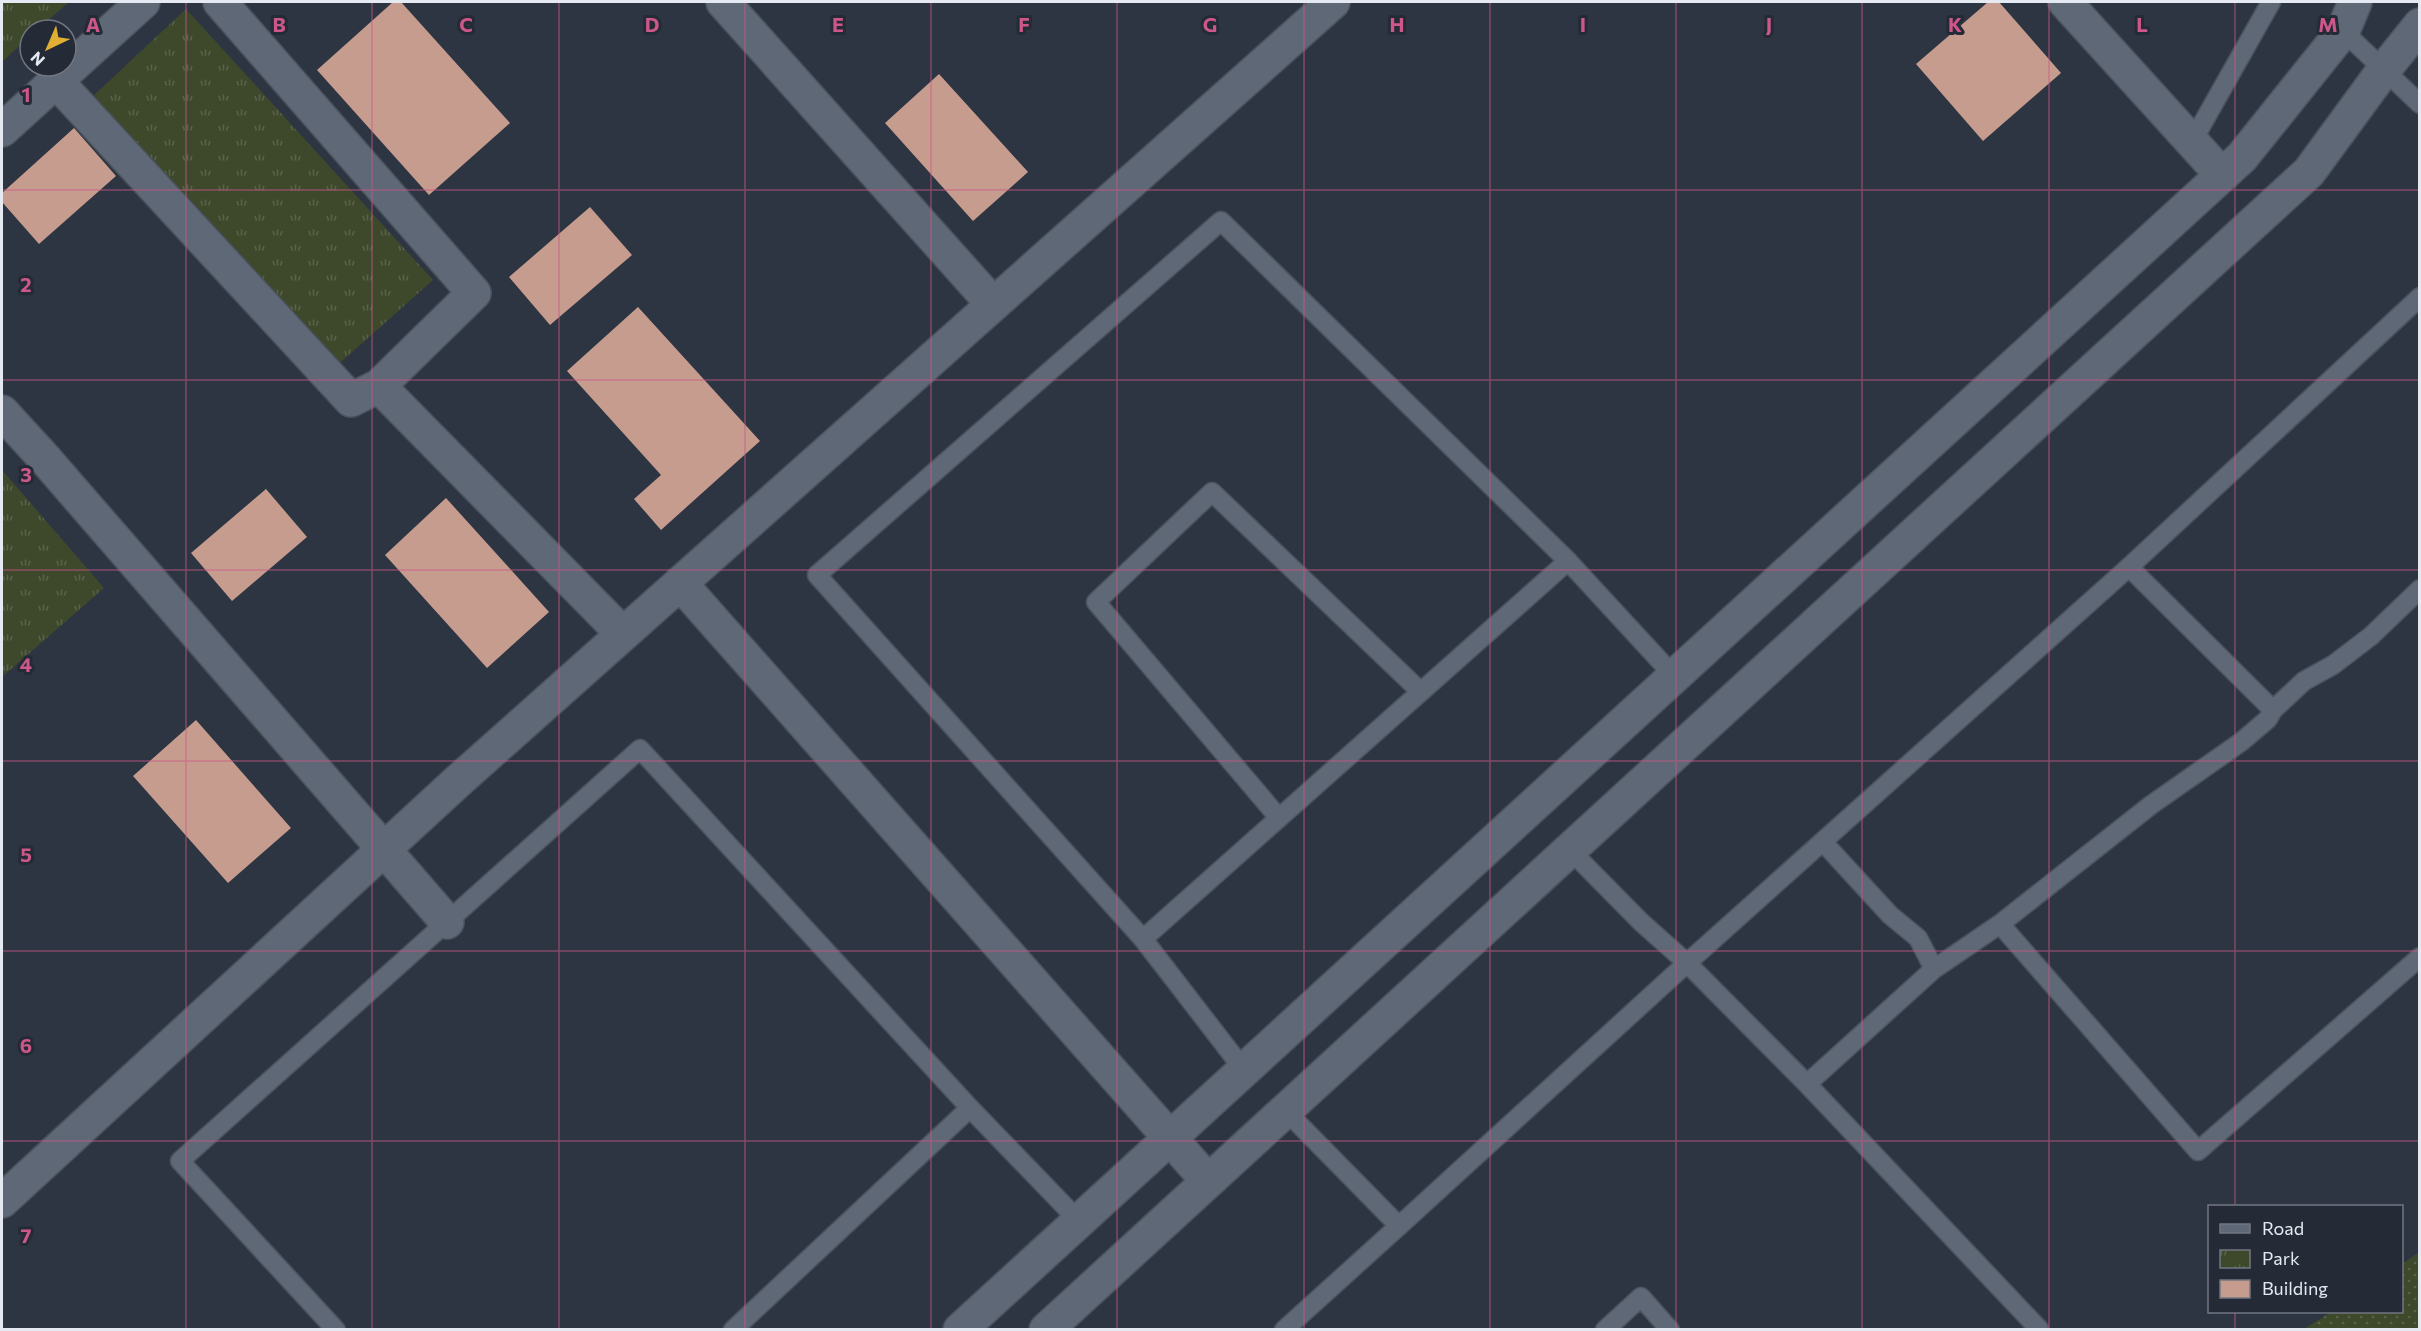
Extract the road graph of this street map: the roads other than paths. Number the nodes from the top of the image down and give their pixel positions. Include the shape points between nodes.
1 (143, 2) edge
2 (220, 2) edge
3 (723, 2) edge
4 (1333, 2) edge
5 (2065, 2) edge
6 (2271, 2) edge
7 (2349, 16) edge
8 (2420, 25) edge
9 (2383, 71) junction
10 (56, 81) junction
11 (2420, 104) edge
12 (2, 130) edge
13 (2192, 142) junction
14 (2222, 175) junction
15 (2420, 297) edge
16 (993, 304) junction
17 (379, 386) junction
18 (2, 412) edge
19 (1568, 561) junction
20 (2128, 567) junction
21 (680, 583) junction
22 (2420, 589) edge
23 (623, 634) junction
24 (1674, 676) junction
25 (1421, 692) junction
26 (2273, 710) junction
27 (1279, 818) junction
28 (1823, 842) junction
29 (384, 849) junction
30 (1570, 850) junction
31 (447, 922) junction
32 (2000, 924) junction
33 (1143, 939) junction
34 (2420, 957) edge
35 (1687, 963) junction
36 (1934, 969) junction
37 (1244, 1070) junction
38 (1807, 1084) junction
39 (970, 1108) junction
40 (1285, 1110) junction
41 (1170, 1138) junction
42 (1208, 1181) junction
43 (2, 1201) edge
44 (1079, 1221) junction
45 (1399, 1226) junction
46 (336, 1329) edge
47 (732, 1329) edge
48 (960, 1329) edge
49 (1046, 1329) edge
50 (1284, 1329) edge
51 (1605, 1329) edge
52 (1670, 1329) edge
53 (2039, 1329) edge

1 - 10 street
2 - 17 street via 474,293
3 - 16 street
4 - 16 street
5 - 13 street
6 - 13 lane
7 - 9 lane
7 - 14 street via 2242,157
8 - 9 street
9 - 11 lane
9 - 30 street via 2309,172
10 - 12 street
10 - 17 street via 351,400
13 - 14 street
14 - 24 street
15 - 20 lane
16 - 21 street
17 - 23 street
18 - 29 street
19 - 24 lane
19 - 25 lane
19 - 33 lane via 1221,221 817,574
20 - 26 lane
20 - 28 lane
21 - 23 street
21 - 41 street
22 - 26 lane via 2371,636 2304,681
23 - 29 street
24 - 37 street
25 - 27 lane
25 - 27 lane via 1212,492 1096,602
26 - 32 lane via 2241,742 2151,805
27 - 33 lane
28 - 35 lane
28 - 36 lane via 1890,915 1918,938
29 - 31 street
29 - 43 street
30 - 35 lane
30 - 40 street
31 - 39 lane via 639,749
31 - 46 lane via 180,1161
32 - 34 lane via 2199,1151
32 - 36 lane
33 - 37 lane
35 - 38 lane
35 - 45 lane
36 - 38 lane
37 - 41 street
38 - 53 lane
39 - 44 lane
39 - 47 lane
40 - 42 street
40 - 45 lane
41 - 42 street
41 - 44 street
42 - 49 street
44 - 48 street
45 - 50 lane
51 - 52 lane via 1641,1297

